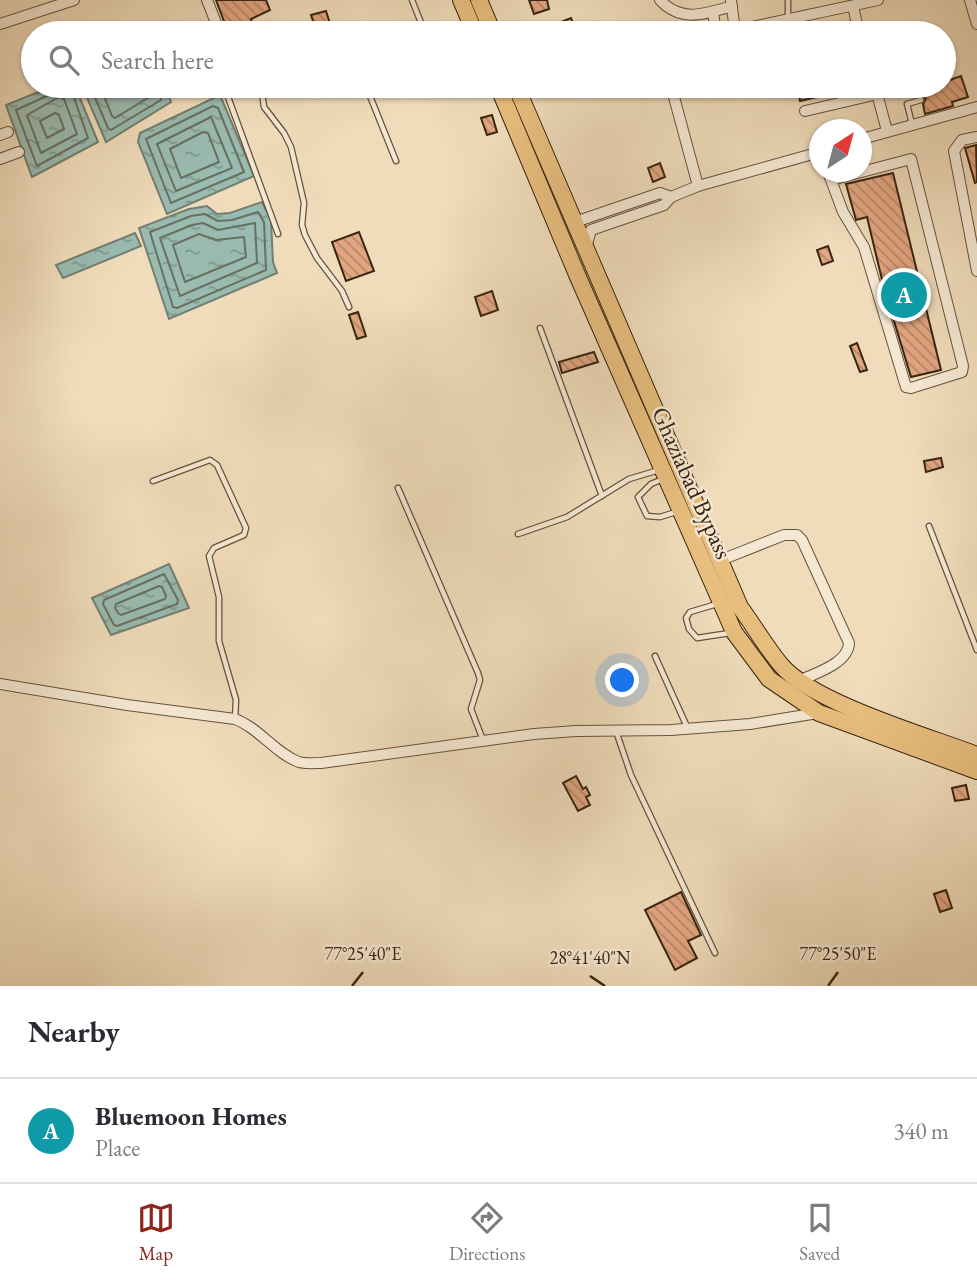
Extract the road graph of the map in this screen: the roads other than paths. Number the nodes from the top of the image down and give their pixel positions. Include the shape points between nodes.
1 (74, 0) edge
2 (207, 0) edge
3 (412, 0) edge
4 (461, 0) edge
5 (479, 0) edge
6 (660, 0) edge
7 (788, 0) edge
8 (878, 0) edge
9 (970, 0) edge
10 (731, 3) edge
11 (853, 6) junction
12 (712, 12) junction
13 (791, 19) junction
14 (215, 21) edge
15 (420, 21) edge
16 (470, 21) edge
17 (488, 21) edge
18 (714, 21) edge
19 (734, 21) edge
20 (781, 21) edge
21 (856, 21) edge
22 (0, 24) edge
23 (977, 24) edge
24 (229, 98) edge
25 (263, 98) edge
26 (371, 98) edge
27 (503, 98) edge
28 (521, 98) edge
29 (674, 98) edge
30 (849, 98) edge
31 (878, 98) edge
32 (921, 100) dead end
33 (977, 107) edge
34 (806, 111) dead end
35 (912, 125) junction
36 (887, 131) junction
37 (872, 136) edge
38 (977, 137) edge
39 (19, 152) dead end
40 (809, 155) edge
41 (0, 159) edge
42 (396, 161) dead end
43 (829, 176) edge
44 (698, 186) junction
45 (671, 197) junction
46 (575, 222) junction
47 (559, 228) junction
48 (278, 234) dead end
49 (586, 248) junction
50 (977, 271) edge
51 (349, 307) dead end
52 (540, 328) dead end
53 (643, 380) junction
54 (625, 386) junction
55 (664, 474) junction
56 (153, 481) dead end
57 (398, 488) dead end
58 (602, 496) junction
59 (681, 511) junction
60 (929, 526) dead end
61 (518, 534) dead end
62 (721, 560) junction
63 (720, 603) junction
64 (734, 632) junction
65 (977, 650) edge
66 (655, 656) dead end
67 (799, 681) junction
68 (0, 684) edge
69 (819, 713) junction
70 (235, 719) junction
71 (688, 729) junction
72 (616, 730) junction
73 (484, 741) junction
74 (977, 755) edge
75 (977, 771) edge
76 (715, 953) dead end

1 - 22 street
2 - 14 street
3 - 15 lane
4 - 16 highway
5 - 17 highway
6 - 12 street via 677,13
7 - 13 lane
8 - 11 street
9 - 23 street
10 - 12 street
10 - 19 street
11 - 13 street
11 - 21 street
12 - 18 street
13 - 20 street
24 - 48 lane
25 - 51 lane via 291,147 304,203 305,235
26 - 42 lane
27 - 47 highway, Ghaziabad Bypass
28 - 46 highway, Ghaziabad Bypass
29 - 44 street
30 - 34 street
31 - 36 street
32 - 35 lane via 908,104
33 - 35 street
35 - 36 street
36 - 37 street
38 - 50 street via 962,140 954,151
39 - 41 street
40 - 44 street
43 - 43 street via 864,247 906,387 962,372 911,159
44 - 45 street
45 - 46 street via 660,193
45 - 49 street via 664,205 591,230
46 - 47 street
46 - 49 highway, Ghaziabad Bypass
47 - 54 highway, Ghaziabad Bypass
49 - 53 highway, Ghaziabad Bypass
52 - 58 lane
53 - 54 highway
53 - 62 highway, Ghaziabad Bypass
54 - 55 highway, Ghaziabad Bypass
55 - 58 lane via 629,479
55 - 59 highway, Ghaziabad Bypass
55 - 59 lane via 638,497 642,506 647,516
56 - 70 lane via 210,460 246,528 244,535 214,548 209,556 219,597 219,640 236,700
57 - 73 lane via 478,673 471,709
58 - 61 lane via 580,512
59 - 63 highway, Ghaziabad Bypass
60 - 65 lane
62 - 67 highway, Ghaziabad Bypass via 740,607 782,666
62 - 67 street via 784,535 802,540 849,650 841,660
63 - 64 highway, Ghaziabad Bypass
63 - 64 lane via 690,612 686,618 689,629 697,638
64 - 69 highway, Ghaziabad Bypass via 769,679
66 - 71 lane
67 - 74 highway, Ghaziabad Bypass via 861,712
68 - 70 street
69 - 71 street
69 - 75 highway, Ghaziabad Bypass
70 - 73 street via 300,762
71 - 72 street
72 - 73 street
72 - 76 lane via 631,775

